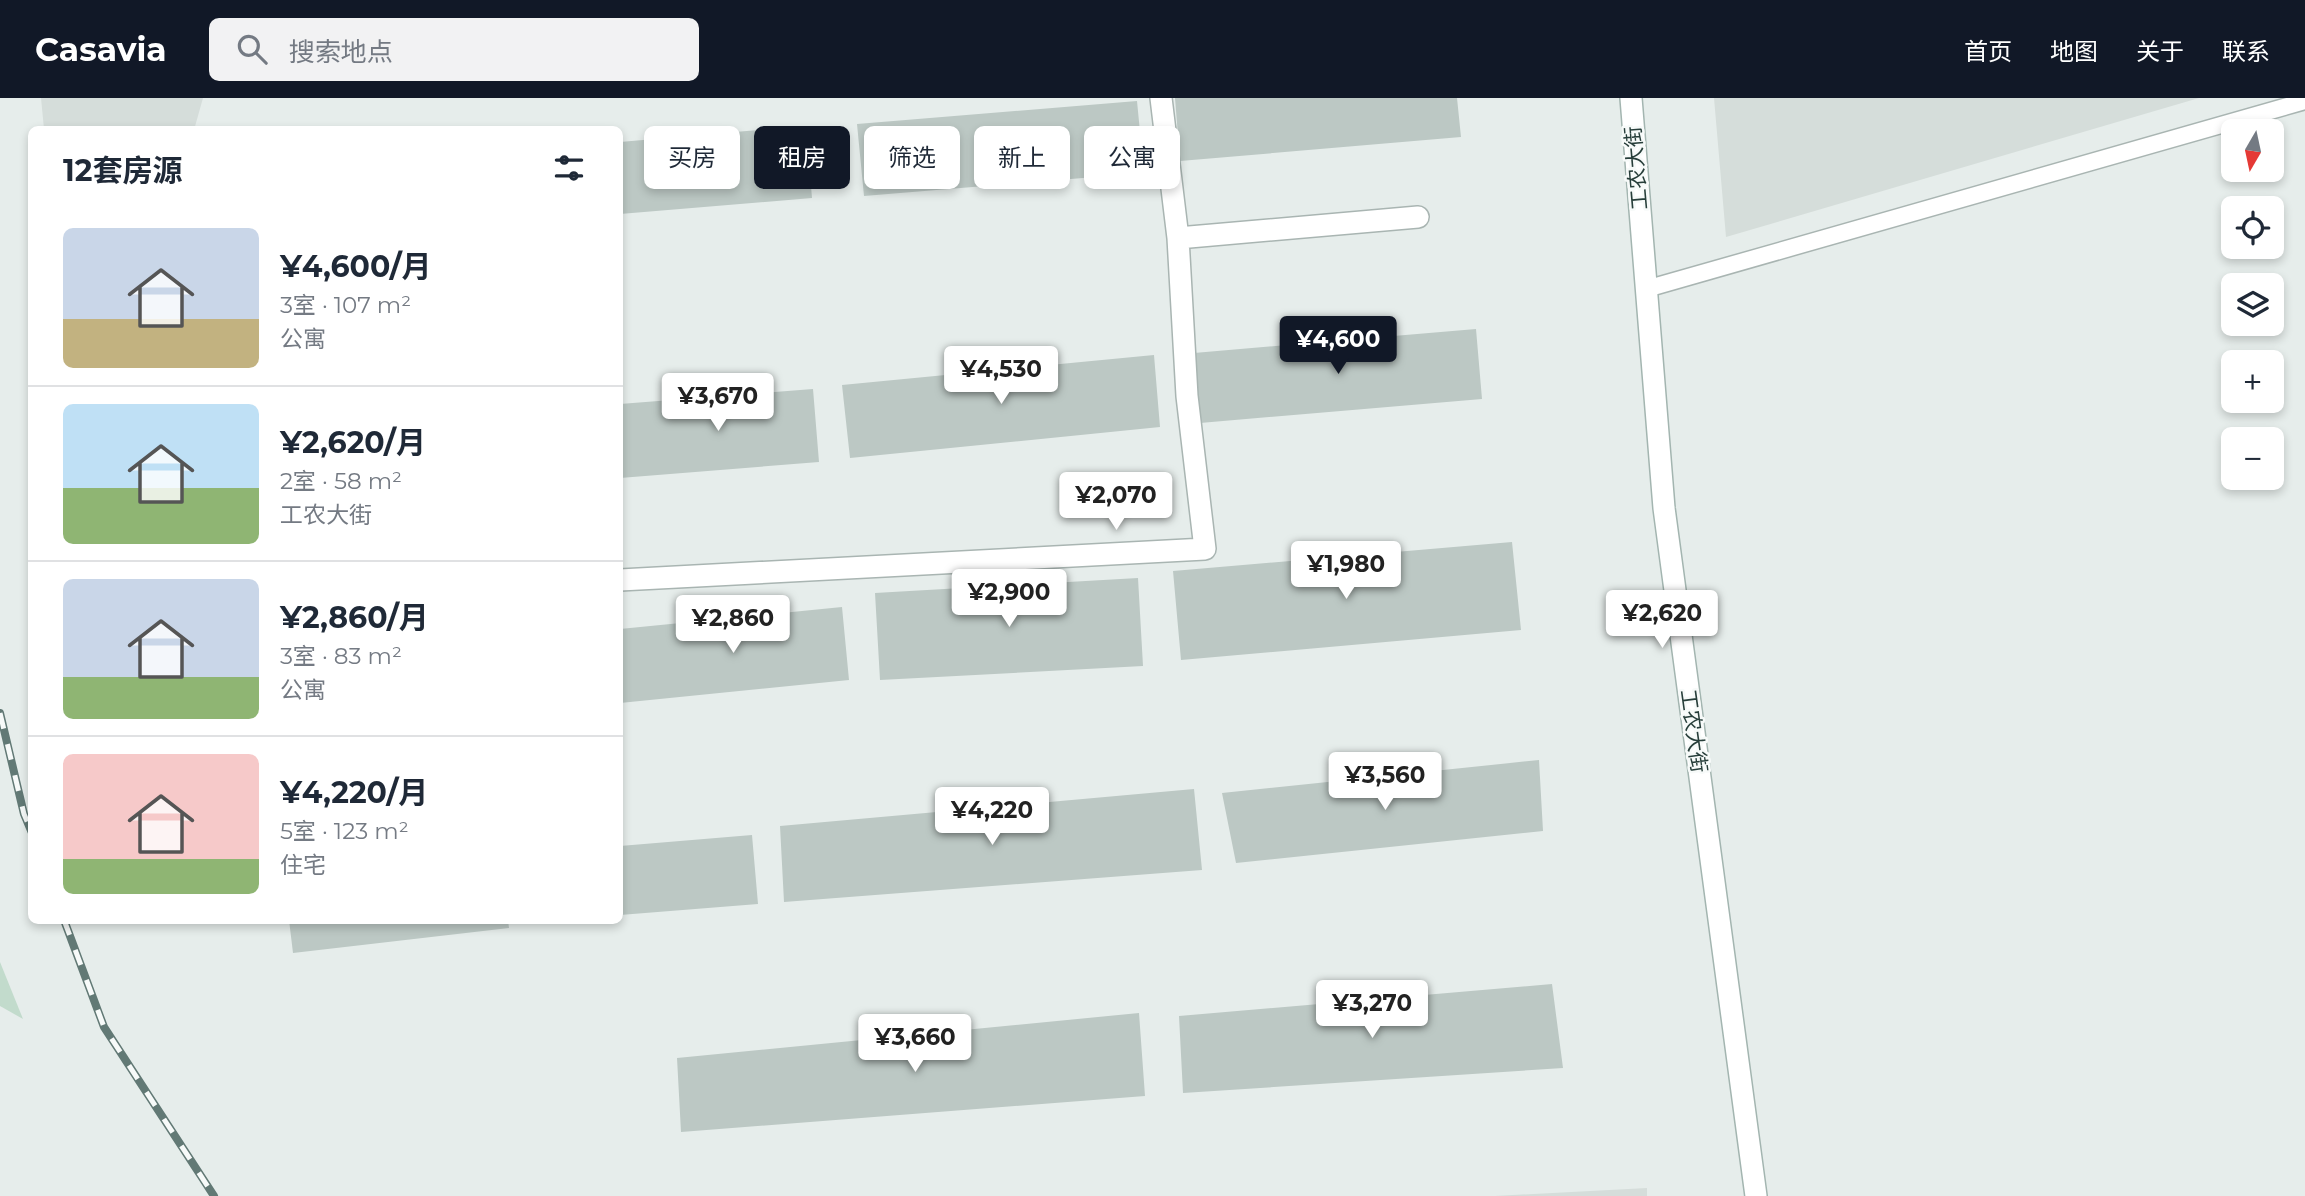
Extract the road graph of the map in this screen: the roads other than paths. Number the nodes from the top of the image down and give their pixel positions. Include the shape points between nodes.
1 (1161, 98) edge
2 (1631, 98) edge
3 (2305, 101) edge
4 (1418, 217) dead end
5 (1178, 238) junction
6 (1646, 289) junction
7 (623, 580) edge
8 (1756, 1196) edge

1 - 5 street
2 - 6 street, 工农大街
3 - 6 lane
4 - 5 street
5 - 7 street via 1187,396 1205,549
6 - 8 street, 工农大街 via 1664,508

